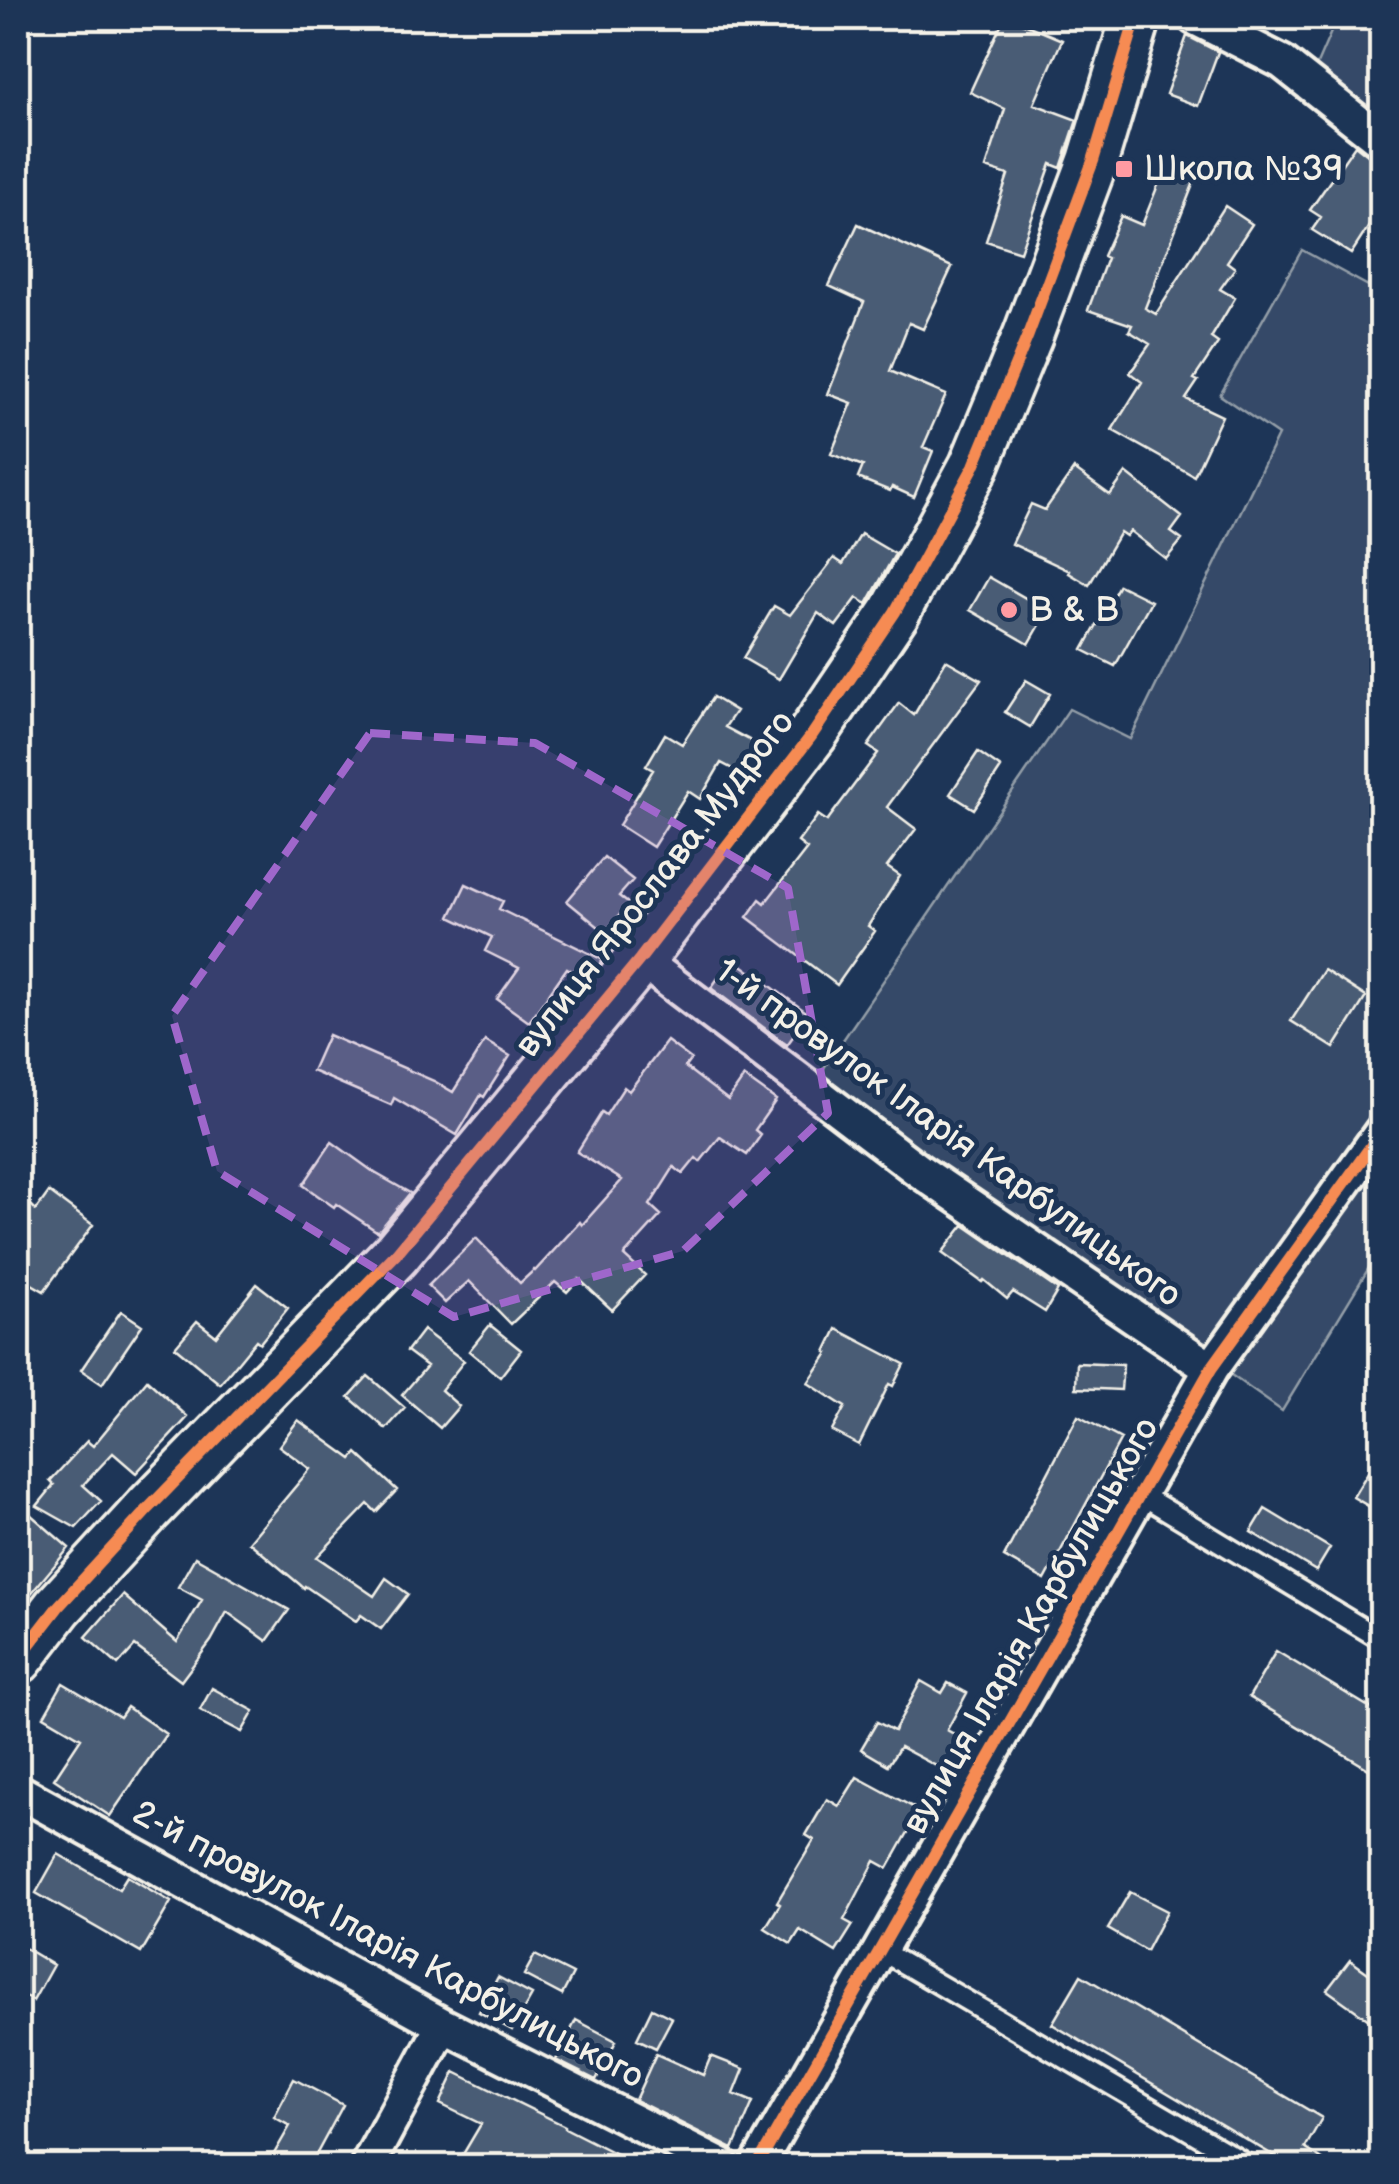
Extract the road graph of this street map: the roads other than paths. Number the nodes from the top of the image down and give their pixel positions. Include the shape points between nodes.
1 (1136, 18) edge
2 (1195, 18) edge
3 (1382, 141) edge
4 (640, 959) junction
5 (1382, 1130) edge
6 (1211, 1369) junction
7 (1140, 1494) junction
8 (1382, 1640) edge
9 (18, 1659) edge
10 (18, 1791) edge
11 (880, 1950) junction
12 (442, 2025) junction
13 (367, 2166) edge
14 (722, 2166) edge
15 (757, 2166) edge
16 (1250, 2166) edge

1 - 4 main road, вулиця Ярослава Мудрого via 1092,160 974,466 895,612 812,735
2 - 3 street via 1282,62
4 - 6 street, 1-й провулок Іларія Карбулицького via 918,1170
4 - 9 main road, вулиця Ярослава Мудрого via 396,1254 149,1508
5 - 6 street, вулиця Іларія Карбулицького
6 - 7 street, вулиця Іларія Карбулицького
7 - 8 lane
7 - 11 street, вулиця Іларія Карбулицького
10 - 12 street, 2-й провулок Іларія Карбулицького
11 - 15 street, вулиця Іларія Карбулицького
11 - 16 lane
12 - 13 street
12 - 14 street, 2-й провулок Іларія Карбулицького

